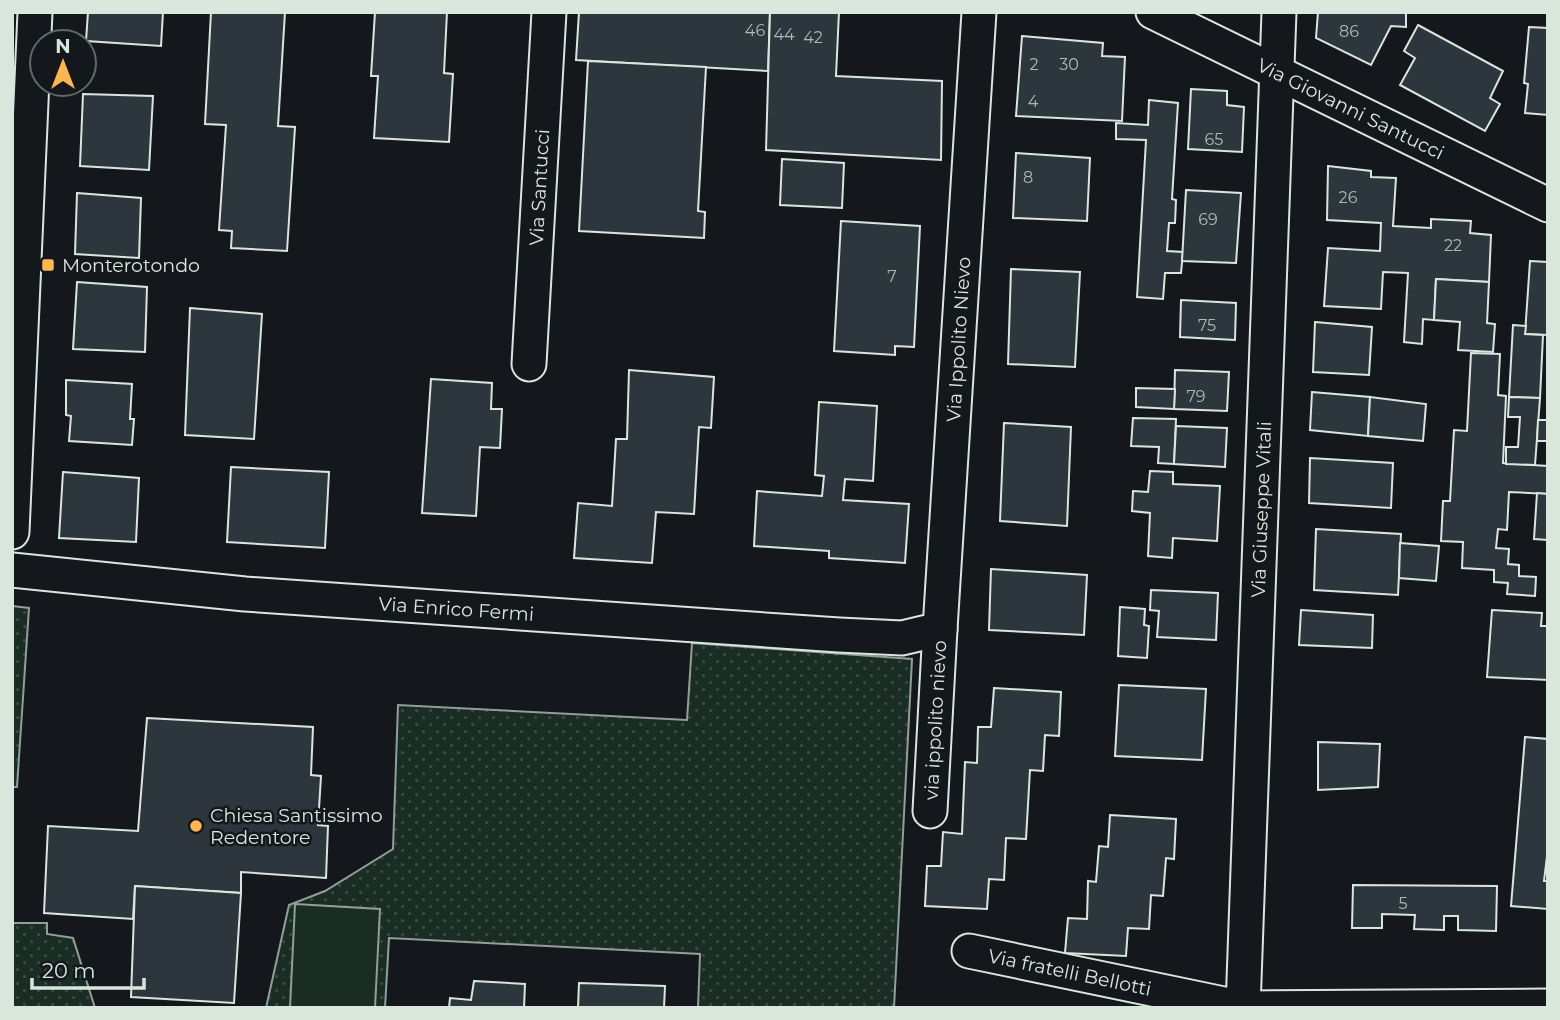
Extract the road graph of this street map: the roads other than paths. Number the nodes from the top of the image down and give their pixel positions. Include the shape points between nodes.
1 (35, 12) edge
2 (549, 12) edge
3 (979, 12) edge
4 (1153, 12) edge
5 (1279, 12) edge
6 (1276, 72) junction
7 (1548, 205) edge
8 (529, 364) dead end
9 (12, 532) edge
10 (12, 570) edge
11 (940, 629) junction
12 (902, 638) joint
13 (930, 811) dead end
14 (970, 951) dead end
15 (1548, 1006) edge
16 (1243, 1008) edge

1 - 9 street
2 - 8 street, Via Santucci
3 - 11 street, Via Ippolito Nievo
4 - 6 street, Via Giovanni Santucci
5 - 6 street, Via Giuseppe Vitali
6 - 7 street, Via Giovanni Santucci
6 - 16 street, Via Giuseppe Vitali
10 - 12 street, Via Enrico Fermi via 245,594
11 - 12 street, Via Ippolito Nievo
11 - 13 street, via ippolito nievo
14 - 16 street, Via fratelli Bellotti
15 - 16 street, Via fratelli Bellotti

